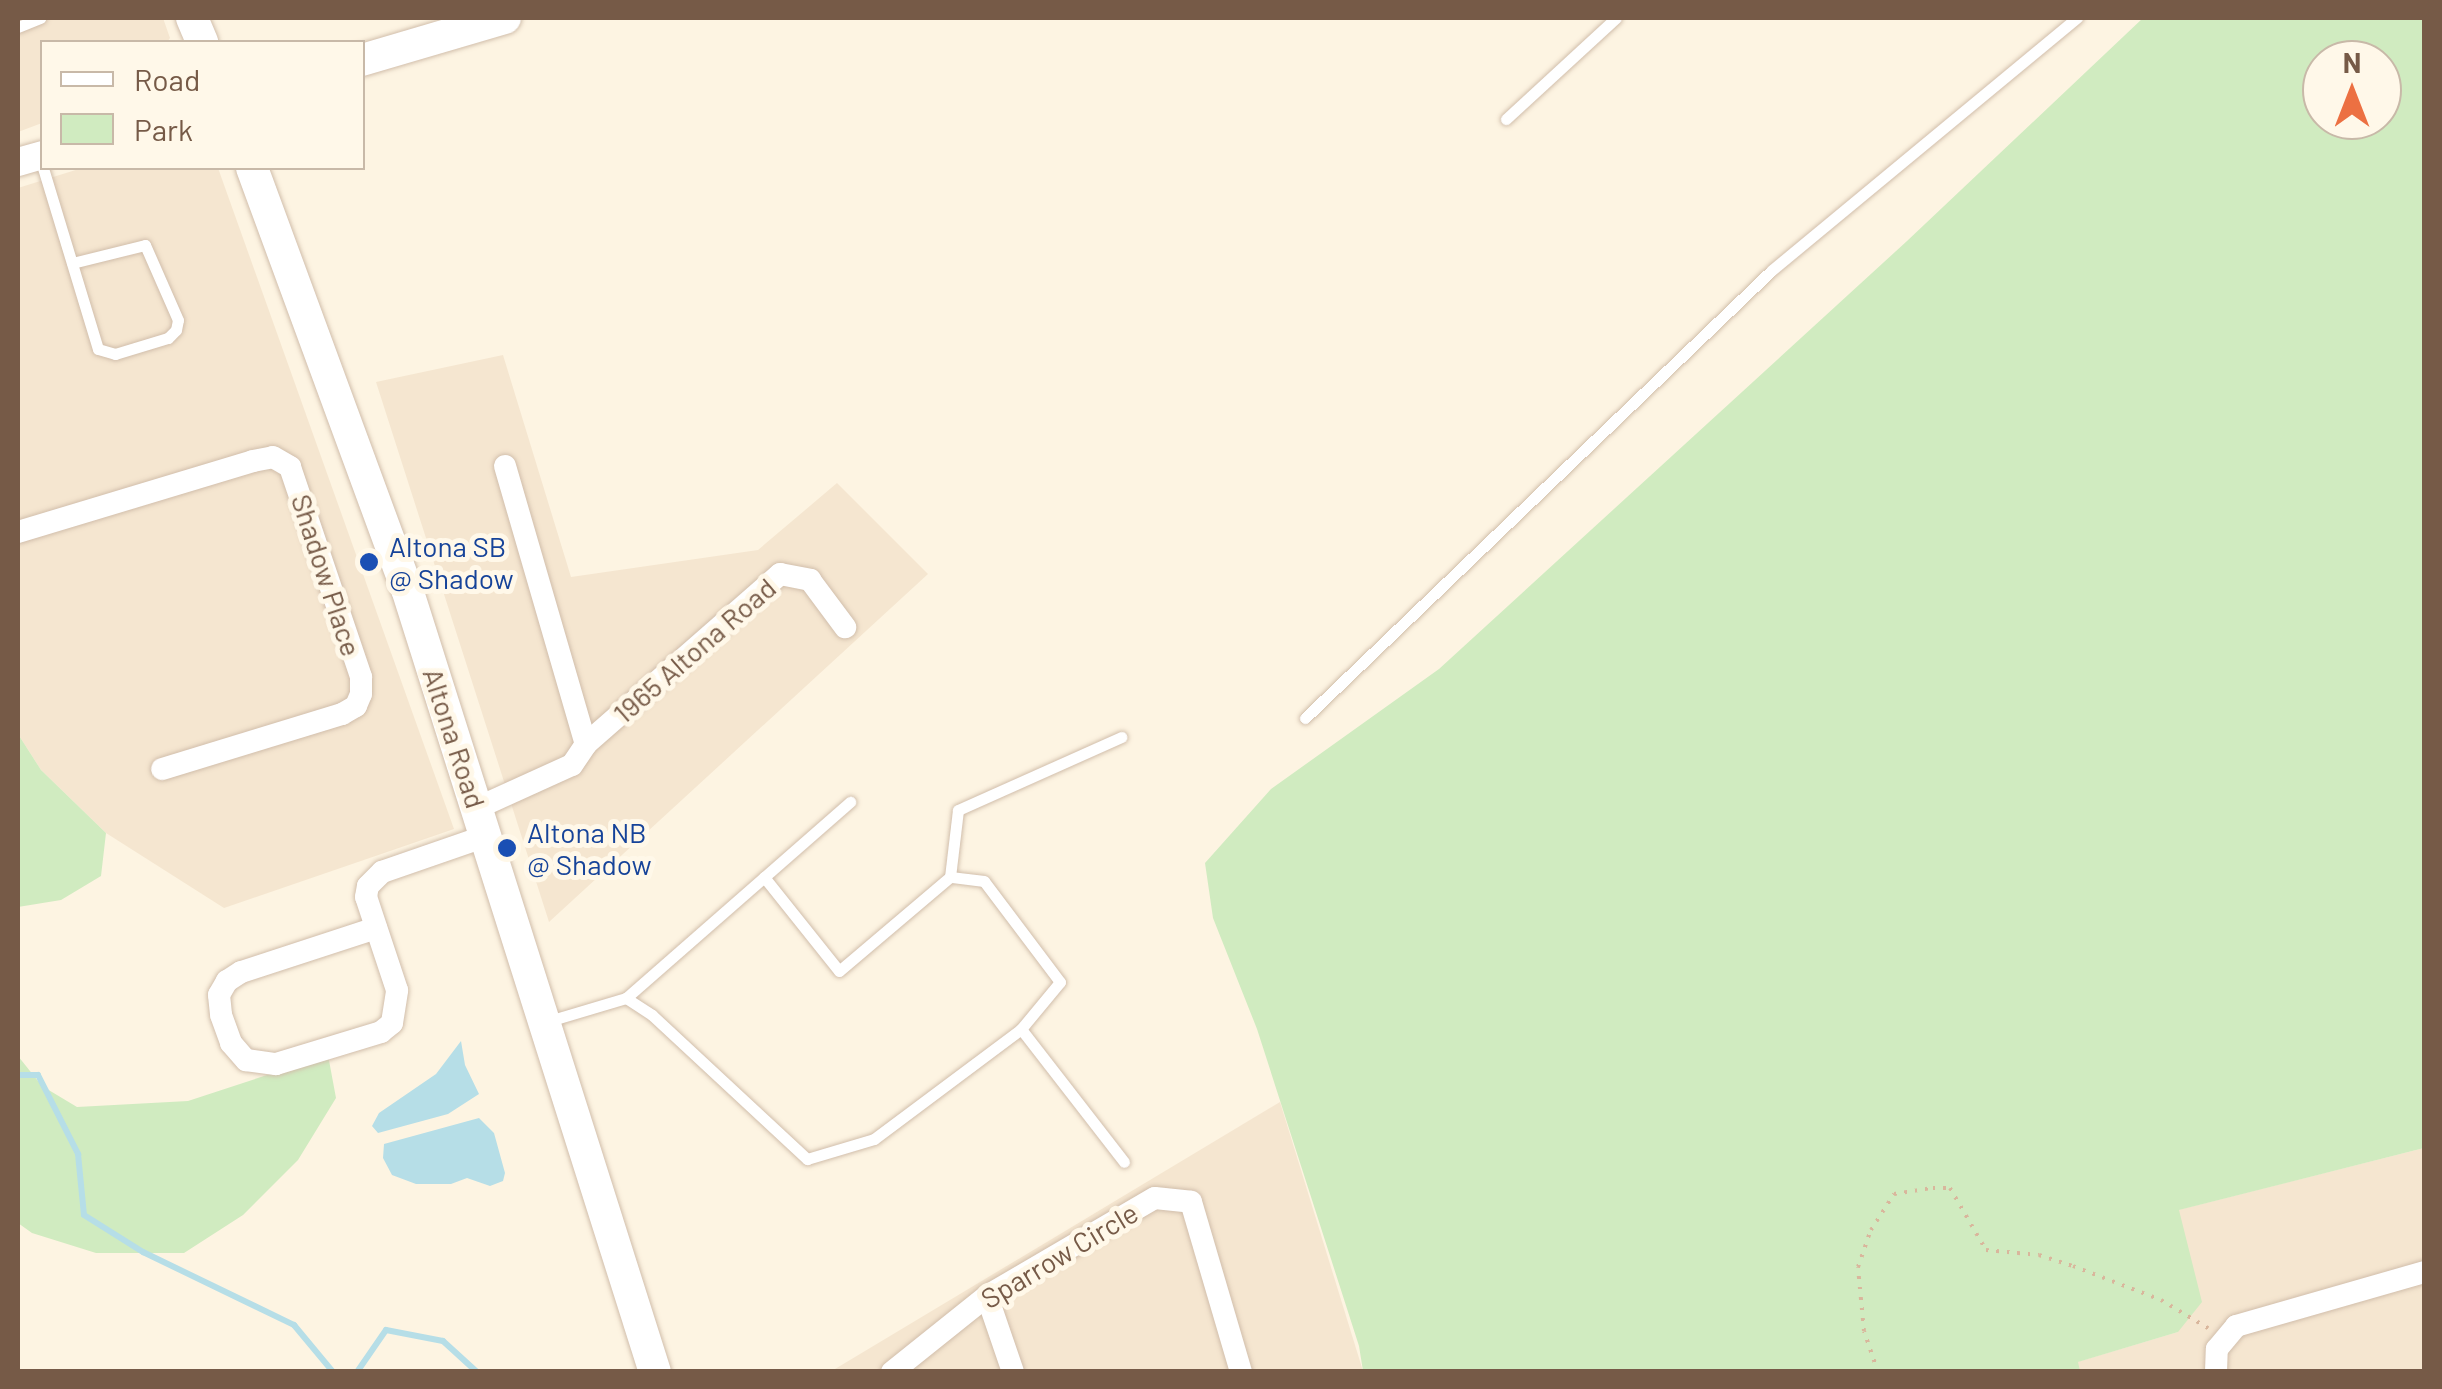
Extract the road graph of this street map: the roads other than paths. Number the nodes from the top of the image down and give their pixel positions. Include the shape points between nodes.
1 (40, 18) edge
2 (506, 18) edge
3 (1616, 18) edge
4 (2077, 18) edge
5 (18, 27) edge
6 (365, 59) edge
7 (1506, 119) dead end
8 (37, 162) edge
9 (253, 170) edge
10 (72, 263) junction
11 (505, 466) dead end
12 (18, 532) edge
13 (845, 627) dead end
14 (1305, 718) dead end
15 (1122, 737) dead end
16 (586, 744) junction
17 (162, 770) dead end
18 (850, 802) dead end
19 (481, 822) junction
20 (764, 877) junction
21 (950, 877) junction
22 (376, 928) junction
23 (626, 998) junction
24 (545, 1022) junction
25 (1021, 1029) junction
26 (1124, 1162) dead end
27 (2424, 1272) edge
28 (986, 1296) junction
29 (656, 1372) edge
30 (892, 1372) edge
31 (1013, 1372) edge
32 (1241, 1372) edge
33 (2216, 1372) edge

1 - 5 lane
2 - 6 main road
3 - 7 lane
4 - 14 lane via 1772,270
8 - 10 lane
9 - 19 main road, Altona Road via 408,589
10 - 10 lane via 146,245 178,320 176,330 115,354 98,349
11 - 16 street, 1965 Altona Road
12 - 17 street, Shadow Place via 253,461 273,457 290,466 360,677 356,706
13 - 16 street, 1965 Altona Road via 810,580 780,574
15 - 21 lane via 958,810
16 - 19 street, 1965 Altona Road via 572,765
18 - 20 lane
19 - 22 street, 1965 Altona Road via 373,878 366,897
19 - 24 main road, Altona Road
20 - 21 lane via 839,971
20 - 23 lane
21 - 25 lane via 984,881 1060,982
22 - 22 street, 1965 Altona Road via 396,990 392,1023 276,1064 246,1060 221,1015 227,981
23 - 24 lane
23 - 25 lane via 807,1160 874,1140
24 - 29 main road, Altona Road
25 - 26 lane
27 - 33 street via 2236,1326 2222,1338
28 - 30 street, Sparrow Circle
28 - 31 street
28 - 32 street, Sparrow Circle via 1155,1198 1191,1202

